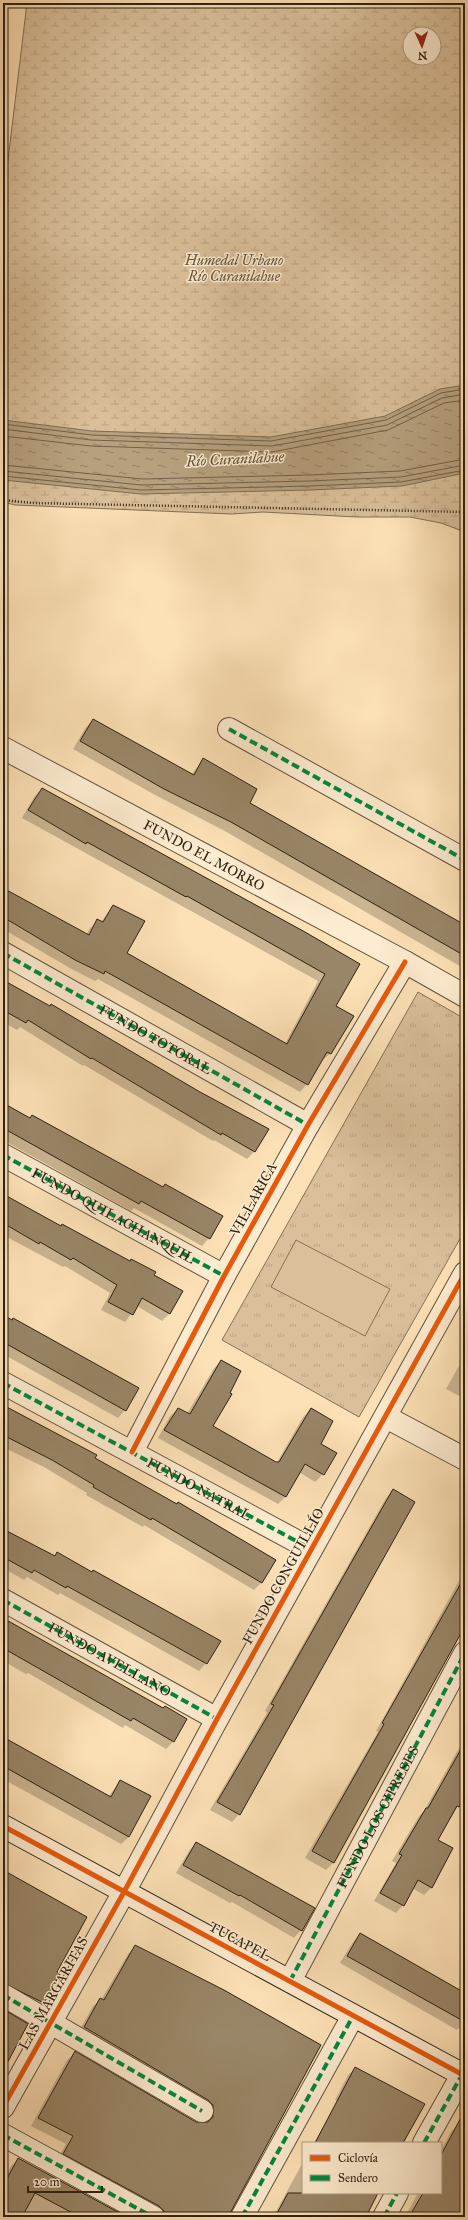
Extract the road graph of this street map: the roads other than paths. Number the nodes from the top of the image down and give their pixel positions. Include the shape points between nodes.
1 (228, 729) dead end
2 (3, 748) edge
3 (465, 860) edge
4 (3, 953) edge
5 (405, 962) junction
6 (465, 996) edge
7 (308, 1125) junction
8 (3, 1155) edge
9 (465, 1273) edge
10 (224, 1276) junction
11 (3, 1384) edge
12 (386, 1417) junction
13 (132, 1452) junction
14 (465, 1459) edge
15 (311, 1549) junction
16 (3, 1600) edge
17 (465, 1653) edge
18 (217, 1719) junction
19 (3, 1826) edge
20 (124, 1892) junction
21 (290, 1981) junction
22 (3, 1995) edge
23 (353, 2016) junction
24 (50, 2024) junction
25 (464, 2074) edge
26 (3, 2107) edge
27 (202, 2111) dead end
28 (3, 2135) edge
29 (425, 2142) edge
30 (396, 2194) edge
31 (153, 2217) edge
32 (242, 2217) edge
33 (384, 2217) edge

1 - 3 street
2 - 5 street, FUNDO EL MORRO
4 - 7 street, FUNDO TOTORAL
5 - 6 street
5 - 7 street, VILLARICA
7 - 10 street, VILLARICA
8 - 10 street, FUNDO QUILACHANQUIL
9 - 12 street, FUNDO CONGUILLÍO
10 - 13 street, VILLARICA
11 - 13 street, FUNDO NATRAL
12 - 14 street
12 - 15 street, FUNDO CONGUILLÍO
13 - 15 street, FUNDO NATRAL
15 - 18 street, FUNDO CONGUILLÍO
16 - 18 street, FUNDO AVELLANO
17 - 21 street, FUNDO LOS CIPRESES
18 - 20 street, FUNDO CONGUILLÍO
19 - 20 street, TUCAPEL
20 - 21 street, TUCAPEL
20 - 24 street, LAS MARGARITAS
21 - 23 street, TUCAPEL
22 - 24 street
23 - 25 street, TUCAPEL
23 - 32 street
24 - 26 street, LAS MARGARITAS
24 - 27 street
25 - 29 street
28 - 31 street
30 - 33 street

